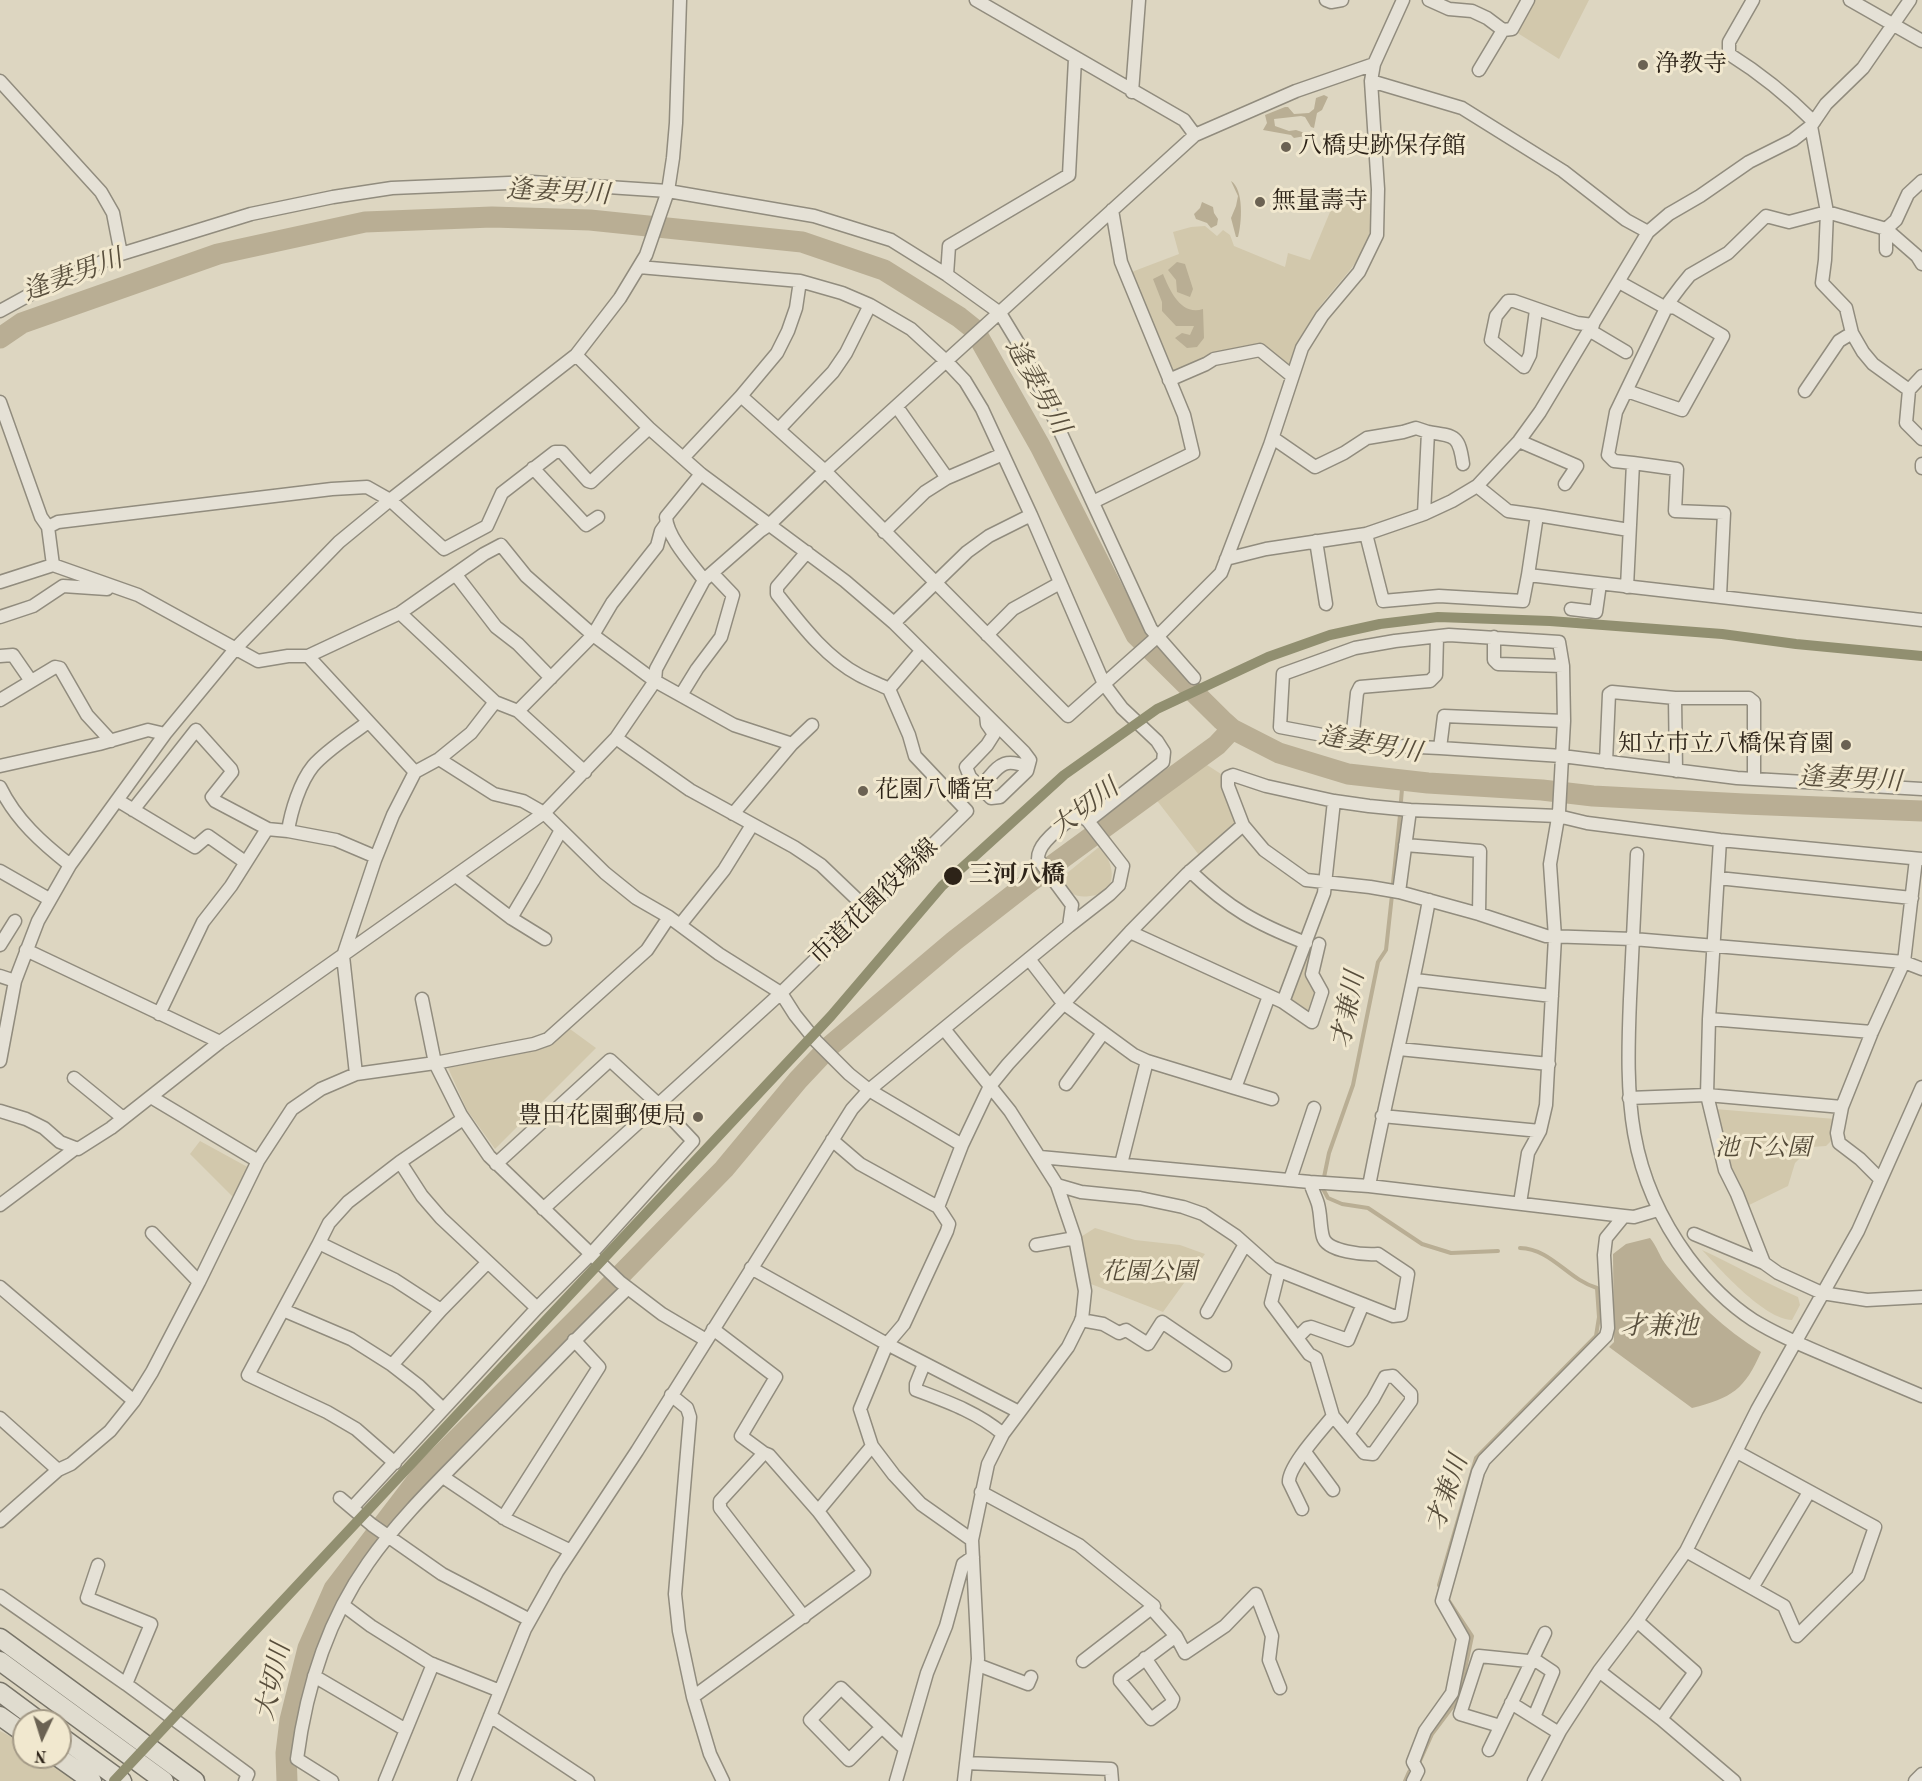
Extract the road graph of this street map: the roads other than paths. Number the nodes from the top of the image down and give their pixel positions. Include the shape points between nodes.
1 (680, 0) edge
2 (976, 0) edge
3 (1139, 0) edge
4 (1326, 0) edge
5 (1342, 0) edge
6 (1403, 0) edge
7 (1429, 0) edge
8 (1528, 0) edge
9 (1753, 0) edge
10 (1850, 0) edge
11 (1910, 0) edge
12 (1893, 24) junction
13 (1503, 30) junction
14 (1922, 40) edge
15 (1075, 59) junction
16 (1374, 64) junction
17 (1479, 70) dead end
18 (0, 81) edge
19 (1371, 81) junction
20 (1132, 92) junction
21 (1812, 124) junction
22 (1195, 135) junction
23 (1922, 181) edge
24 (666, 198) junction
25 (1113, 210) junction
26 (1827, 212) junction
27 (1886, 229) junction
28 (1648, 232) junction
29 (1886, 250) dead end
30 (121, 254) junction
31 (1922, 264) edge
32 (639, 267) junction
33 (947, 275) junction
34 (800, 281) junction
35 (1619, 282) junction
36 (870, 305) junction
37 (1666, 308) junction
38 (1536, 310) junction
39 (0, 311) edge
40 (997, 316) junction
41 (1591, 327) junction
42 (1852, 333) junction
43 (1626, 352) dead end
44 (576, 355) junction
45 (947, 362) junction
46 (1292, 376) junction
47 (1922, 376) edge
48 (1169, 380) junction
49 (1909, 390) junction
50 (1627, 391) junction
51 (1805, 391) dead end
52 (741, 396) junction
53 (0, 402) edge
54 (897, 407) junction
55 (649, 428) junction
56 (779, 429) junction
57 (1428, 432) junction
58 (1273, 438) junction
59 (1922, 439) edge
60 (1520, 441) junction
61 (1003, 454) junction
62 (683, 458) junction
63 (1462, 464) dead end
64 (1633, 464) junction
65 (533, 468) junction
66 (825, 471) junction
67 (701, 474) junction
68 (948, 478) junction
69 (1565, 484) dead end
70 (1477, 486) junction
71 (390, 500) junction
72 (1093, 502) junction
73 (1424, 514) junction
74 (1031, 515) junction
75 (1538, 515) junction
76 (598, 517) dead end
77 (666, 524) junction
78 (770, 525) junction
79 (48, 526) junction
80 (487, 526) junction
81 (1629, 530) junction
82 (884, 532) junction
83 (1366, 534) junction
84 (1316, 540) junction
85 (501, 544) junction
86 (807, 552) junction
87 (1226, 559) junction
88 (53, 565) junction
89 (456, 575) junction
90 (1528, 575) junction
91 (708, 576) junction
92 (0, 582) edge
93 (935, 583) junction
94 (1060, 583) junction
95 (1600, 584) junction
96 (1627, 587) junction
97 (123, 590) junction
98 (1720, 597) junction
99 (1326, 604) dead end
100 (1571, 609) dead end
101 (400, 613) junction
102 (0, 617) edge
103 (1922, 620) edge
104 (894, 623) junction
105 (593, 635) junction
106 (987, 635) junction
107 (1156, 637) junction
108 (1437, 637) junction
109 (1494, 637) junction
110 (236, 648) junction
111 (921, 651) junction
112 (0, 656) edge
113 (308, 656) junction
114 (1563, 666) junction
115 (551, 678) junction
116 (1194, 678) dead end
117 (31, 681) junction
118 (655, 681) junction
119 (1104, 684) junction
120 (889, 688) junction
121 (681, 695) junction
122 (1676, 698) junction
123 (0, 700) edge
124 (495, 702) junction
125 (518, 711) junction
126 (986, 715) junction
127 (1564, 721) junction
128 (368, 722) junction
129 (812, 725) dead end
130 (165, 734) junction
131 (994, 734) junction
132 (1007, 736) junction
133 (616, 738) junction
134 (111, 741) junction
135 (1352, 741) junction
136 (792, 744) junction
137 (1440, 748) junction
138 (439, 759) junction
139 (1562, 760) junction
140 (1606, 762) junction
141 (0, 766) edge
142 (1028, 767) junction
143 (1676, 771) junction
144 (415, 772) junction
145 (585, 772) junction
146 (1754, 779) junction
147 (0, 787) edge
148 (980, 787) junction
149 (1922, 789) edge
150 (117, 800) junction
151 (1334, 801) junction
152 (133, 810) junction
153 (1410, 810) junction
154 (544, 813) junction
155 (733, 814) junction
156 (1558, 814) junction
157 (1088, 821) junction
158 (752, 825) junction
159 (1243, 825) junction
160 (268, 829) junction
161 (561, 830) junction
162 (288, 831) junction
163 (1720, 840) junction
164 (1405, 845) junction
165 (1637, 854) dead end
166 (376, 857) junction
167 (1919, 859) edge
168 (245, 862) junction
169 (70, 865) junction
170 (0, 871) edge
171 (1190, 871) junction
172 (456, 876) junction
173 (1718, 878) junction
174 (1326, 883) junction
175 (1400, 892) junction
176 (1912, 898) junction
177 (50, 899) junction
178 (1429, 900) junction
179 (1072, 905) junction
180 (1094, 906) junction
181 (866, 908) junction
182 (1479, 914) junction
183 (669, 917) junction
184 (511, 918) junction
185 (15, 921) dead end
186 (680, 926) junction
187 (1068, 926) junction
188 (1130, 932) junction
189 (1555, 937) junction
190 (545, 939) dead end
191 (1633, 939) junction
192 (1, 940) edge
193 (1306, 943) junction
194 (1319, 944) dead end
195 (1714, 947) junction
196 (26, 950) junction
197 (343, 956) junction
198 (1029, 959) junction
199 (1904, 962) junction
200 (1922, 969) edge
201 (0, 976) edge
202 (1415, 980) junction
203 (15, 981) junction
204 (781, 993) junction
205 (1269, 996) junction
206 (1552, 996) junction
207 (422, 999) dead end
208 (1283, 1002) junction
209 (1063, 1003) junction
210 (159, 1014) junction
211 (1709, 1019) junction
212 (944, 1029) junction
213 (1872, 1032) junction
214 (1103, 1033) junction
215 (220, 1042) junction
216 (1399, 1049) junction
217 (0, 1061) edge
218 (1147, 1061) junction
219 (435, 1063) junction
220 (1549, 1064) junction
221 (356, 1074) junction
222 (74, 1078) dead end
223 (1066, 1084) dead end
224 (990, 1086) junction
225 (1922, 1087) edge
226 (1234, 1088) junction
227 (869, 1090) junction
228 (1707, 1095) junction
229 (151, 1096) junction
230 (1629, 1098) junction
231 (1272, 1099) dead end
232 (658, 1104) junction
233 (1842, 1107) junction
234 (1314, 1108) dead end
235 (0, 1111) edge
236 (1382, 1116) junction
237 (123, 1118) junction
238 (463, 1119) junction
239 (1540, 1131) junction
240 (832, 1140) junction
241 (962, 1145) junction
242 (75, 1148) junction
243 (1040, 1157) junction
244 (258, 1161) junction
245 (400, 1162) junction
246 (496, 1164) junction
247 (1121, 1164) junction
248 (1880, 1179) junction
249 (1290, 1180) junction
250 (1319, 1183) junction
251 (1057, 1185) junction
252 (1369, 1186) junction
253 (1520, 1203) junction
254 (0, 1205) edge
255 (938, 1207) junction
256 (543, 1209) junction
257 (1658, 1210) junction
258 (1624, 1216) junction
259 (152, 1233) dead end
260 (1694, 1234) dead end
261 (1075, 1238) junction
262 (319, 1243) junction
263 (1036, 1245) dead end
264 (1244, 1246) junction
265 (591, 1254) junction
266 (488, 1262) junction
267 (1764, 1263) junction
268 (751, 1268) junction
269 (1279, 1271) junction
270 (620, 1281) junction
271 (199, 1282) junction
272 (0, 1287) edge
273 (1822, 1293) junction
274 (1922, 1297) edge
275 (1363, 1304) junction
276 (537, 1308) junction
277 (283, 1310) junction
278 (441, 1310) junction
279 (1207, 1312) dead end
280 (1081, 1320) junction
281 (713, 1329) junction
282 (1297, 1338) junction
283 (574, 1340) junction
284 (706, 1340) junction
285 (1795, 1342) junction
286 (887, 1344) junction
287 (924, 1364) junction
288 (392, 1365) junction
289 (1225, 1365) dead end
290 (671, 1395) junction
291 (1922, 1396) edge
292 (134, 1401) junction
293 (443, 1409) junction
294 (1019, 1412) junction
295 (1333, 1416) junction
296 (0, 1418) edge
297 (1003, 1434) junction
298 (1348, 1434) junction
299 (872, 1446) junction
300 (764, 1452) junction
301 (1305, 1452) junction
302 (1737, 1452) junction
303 (395, 1463) junction
304 (58, 1470) junction
305 (443, 1477) junction
306 (1333, 1490) dead end
307 (981, 1492) junction
308 (1809, 1492) junction
309 (340, 1498) dead end
310 (352, 1508) junction
311 (1302, 1509) dead end
312 (818, 1511) junction
313 (1, 1518) edge
314 (503, 1518) junction
315 (386, 1534) junction
316 (972, 1540) junction
317 (571, 1551) junction
318 (1686, 1551) junction
319 (973, 1557) junction
320 (98, 1565) dead end
321 (1752, 1588) junction
322 (0, 1596) edge
323 (343, 1605) junction
324 (1152, 1608) junction
325 (804, 1617) junction
326 (530, 1620) junction
327 (1637, 1621) junction
328 (1545, 1633) dead end
329 (1176, 1636) junction
330 (0, 1638) edge
331 (1145, 1658) junction
332 (0, 1661) edge
333 (1083, 1661) dead end
334 (1531, 1661) junction
335 (433, 1664) junction
336 (978, 1665) junction
337 (1599, 1671) junction
338 (314, 1676) junction
339 (1031, 1677) dead end
340 (126, 1684) junction
341 (1280, 1688) dead end
342 (500, 1691) junction
343 (0, 1692) edge
344 (693, 1697) junction
345 (1511, 1703) junction
346 (1453, 1707) junction
347 (23, 1709) edge
348 (490, 1716) junction
349 (1534, 1717) junction
350 (1661, 1719) junction
351 (1500, 1726) junction
352 (882, 1727) junction
353 (406, 1730) junction
354 (1559, 1733) junction
355 (72, 1745) edge
356 (905, 1749) junction
357 (1489, 1750) dead end
358 (966, 1763) junction
359 (72, 1767) edge
360 (1415, 1772) edge
361 (1922, 1774) edge
362 (92, 1781) edge
363 (122, 1781) edge
364 (164, 1781) edge
365 (195, 1781) edge
366 (245, 1781) edge
367 (332, 1781) edge
368 (385, 1781) edge
369 (464, 1781) edge
370 (588, 1781) edge
371 (723, 1781) edge
372 (896, 1781) edge
373 (964, 1781) edge
374 (1112, 1781) edge
375 (1535, 1781) edge
376 (1734, 1781) edge
377 (1915, 1781) edge

1 - 24 street via 674,158
2 - 15 street
3 - 20 street
4 - 5 street
6 - 16 street
7 - 13 street via 1487,18
8 - 13 street via 1512,29
9 - 21 street via 1729,42 1729,54 1785,93
10 - 12 street
11 - 12 street
12 - 14 street
12 - 21 street via 1863,68 1826,104
13 - 17 street
15 - 20 street
15 - 33 street via 1069,175 949,246
16 - 19 street
16 - 22 street via 1296,91
18 - 30 street via 101,192 113,213
19 - 28 street via 1462,108 1563,171 1626,220
19 - 46 street via 1377,235 1359,272 1322,316 1302,348
20 - 22 street via 1184,120
21 - 26 street
21 - 28 street via 1793,140 1749,162 1669,214
22 - 25 street
23 - 27 street
24 - 30 street via 532,182 392,188 251,214
24 - 32 street
24 - 33 street via 836,222 891,240
25 - 40 street
25 - 48 street via 1121,262
26 - 27 street
26 - 37 street via 1789,222 1766,216 1728,252 1690,275
26 - 42 street via 1822,283 1846,308
27 - 29 street
27 - 31 street
28 - 35 street
30 - 39 street
32 - 34 street
32 - 44 street
33 - 40 street
34 - 36 street
34 - 52 street via 796,308 777,353
35 - 37 street
35 - 41 street
36 - 45 street via 911,329
36 - 56 street via 833,372
37 - 50 street
37 - 50 street via 1674,307 1723,336 1682,410
38 - 38 street via 1508,301 1496,316 1491,340 1524,367 1530,355
38 - 41 street
40 - 45 street
40 - 72 street via 1023,351
41 - 43 street
41 - 60 street
42 - 49 street via 1873,364
42 - 51 street via 1839,341
44 - 55 street
44 - 71 street
45 - 54 street
45 - 61 street via 982,409
46 - 48 street via 1260,350 1214,359
46 - 58 street
47 - 49 street
48 - 72 street via 1184,415 1192,453
49 - 59 street via 1906,423
50 - 64 street via 1616,412 1608,455 1614,461
52 - 56 street
52 - 62 street
53 - 79 street via 41,517
54 - 66 street
54 - 68 street
55 - 62 street
55 - 65 street via 591,482 559,451
56 - 66 street
57 - 58 street via 1416,428 1367,438 1315,467
57 - 63 street via 1452,436 1458,441
57 - 73 street
58 - 87 street
60 - 69 street via 1577,466
60 - 70 street
61 - 68 street
61 - 74 street
62 - 67 street
64 - 81 street
64 - 98 street via 1677,469 1675,511 1724,513
65 - 76 street via 586,525
65 - 80 street via 502,493
66 - 78 street
66 - 82 street
67 - 77 street via 666,517
67 - 78 street
68 - 82 street via 925,492
70 - 73 street
70 - 75 street via 1508,511
71 - 79 street via 367,487 332,489
71 - 80 street via 444,549
71 - 110 street via 339,542
72 - 107 street
73 - 83 street
74 - 93 street via 989,536
74 - 94 street
75 - 81 street
75 - 90 street
77 - 91 street via 684,554
77 - 105 street via 657,546 612,603
78 - 86 street
78 - 91 street
79 - 88 street
80 - 85 street
81 - 96 street
82 - 93 street
83 - 84 street
83 - 90 street via 1383,601 1439,596 1523,601
84 - 87 street
84 - 99 street
85 - 89 street
85 - 105 street via 526,576
86 - 104 street
86 - 120 street via 777,587 777,594 830,654 857,675
87 - 107 street via 1221,573
88 - 92 street
88 - 97 street
89 - 101 street
89 - 115 street via 496,627
90 - 95 street
91 - 118 street via 656,669
91 - 121 street via 733,595 721,637
93 - 104 street
93 - 106 street
94 - 106 street via 1013,609
94 - 119 street
95 - 96 street
95 - 100 street via 1596,612
96 - 98 street
97 - 102 street via 63,586 33,606
97 - 110 street
98 - 103 street
101 - 113 street
101 - 124 street
104 - 111 street
105 - 115 street
105 - 118 street
106 - 119 street via 1068,716
107 - 116 street
107 - 119 street
108 - 109 street
108 - 135 street via 1436,675 1430,681 1360,687
108 - 135 street via 1355,648 1283,674 1280,726
109 - 114 street via 1558,642
109 - 114 street via 1494,660 1498,663
110 - 113 street via 258,662
110 - 130 street
111 - 120 street
111 - 126 street
112 - 117 street via 13,655
113 - 128 street
114 - 127 street
115 - 125 street
117 - 123 street
117 - 134 street via 60,668 87,716
118 - 121 street
118 - 133 street
119 - 157 street via 1156,741 1164,756 1163,762
120 - 181 street, 市道花園役場線 via 915,756 968,811
121 - 136 street via 734,725
122 - 140 street via 1609,694
122 - 143 street
122 - 146 street via 1753,699
124 - 125 street
124 - 138 street via 471,733
125 - 145 street
126 - 131 street
126 - 132 street
127 - 137 street via 1448,716 1443,718
127 - 139 street
128 - 144 street
128 - 162 street via 311,768 291,811
129 - 136 street
130 - 134 street via 148,730
130 - 150 street
131 - 132 street
131 - 148 street via 966,768
132 - 142 street via 1030,760
133 - 145 street
133 - 155 street via 690,790
134 - 141 street
135 - 137 street
136 - 155 street
137 - 139 street
138 - 144 street
138 - 154 street via 494,794 523,801
139 - 140 street
139 - 156 street
140 - 143 street
142 - 148 street via 1013,761 1002,764
142 - 148 street via 1000,797 991,798
143 - 146 street
144 - 166 street
145 - 154 street
146 - 149 street
147 - 169 street via 33,834
150 - 152 street
150 - 169 street
151 - 153 street
151 - 159 street via 1233,775 1228,777 1228,786
151 - 174 street
152 - 160 street via 196,730 232,772 212,797
152 - 168 street via 195,847 208,836
153 - 156 street
153 - 164 street
154 - 161 street
154 - 172 street
155 - 158 street
156 - 163 street via 1587,823
156 - 189 street via 1550,864
157 - 179 street via 1074,816 1039,851 1038,859
157 - 180 street via 1123,866 1119,885
158 - 181 street via 821,866
158 - 186 street via 724,870
159 - 171 street
159 - 174 street via 1264,850 1306,880
160 - 162 street
160 - 168 street
161 - 183 street via 636,898
161 - 184 street
162 - 166 street via 336,840
163 - 167 street
163 - 173 street
164 - 175 street
164 - 182 street via 1480,851
165 - 191 street
166 - 197 street
167 - 176 street
168 - 210 street via 203,922
169 - 177 street
170 - 177 street
171 - 188 street
171 - 193 street via 1227,904 1266,927
172 - 184 street
172 - 197 street
173 - 176 street
173 - 195 street
174 - 175 street
174 - 193 street
175 - 178 street
176 - 199 street
177 - 196 street
178 - 182 street
178 - 202 street
179 - 180 street
179 - 187 street
180 - 187 street
181 - 204 street, 市道花園役場線
182 - 189 street
183 - 186 street
183 - 219 street via 647,950 548,1039
184 - 190 street
185 - 192 street
186 - 204 street
187 - 198 street
188 - 205 street
188 - 209 street
189 - 191 street
189 - 206 street
191 - 195 street
191 - 230 street
193 - 208 street
194 - 208 street via 1311,974 1322,992 1312,1022
195 - 199 street
195 - 211 street
196 - 203 street
196 - 210 street
197 - 215 street
197 - 221 street
198 - 209 street
198 - 212 street
199 - 200 street
199 - 213 street
201 - 203 street
202 - 206 street
202 - 216 street
203 - 217 street
204 - 227 street via 816,1041
204 - 232 street, 市道花園役場線
205 - 208 street
205 - 226 street
206 - 220 street
207 - 219 street
209 - 214 street
209 - 224 street
210 - 215 street
211 - 213 street
211 - 228 street
212 - 224 street
212 - 227 street
213 - 233 street
214 - 218 street
214 - 223 street
215 - 229 street
216 - 220 street
216 - 236 street
218 - 226 street
218 - 247 street
219 - 221 street
219 - 238 street
220 - 239 street
221 - 244 street via 321,1089 292,1109
222 - 237 street
224 - 241 street
224 - 243 street
225 - 248 street
226 - 231 street
227 - 240 street
227 - 241 street
228 - 230 street
228 - 233 street
228 - 267 street via 1725,1170
229 - 237 street
229 - 244 street
230 - 257 street via 1640,1163
232 - 246 street via 610,1060
232 - 256 street, 市道花園役場線
232 - 265 street via 693,1141
233 - 248 street via 1839,1143
234 - 249 street
235 - 242 street via 26,1119
236 - 239 street
236 - 252 street
237 - 242 street
238 - 245 street
238 - 246 street
239 - 253 street via 1528,1153
240 - 255 street via 860,1164
240 - 268 street
241 - 255 street
242 - 254 street
243 - 247 street
243 - 251 street
244 - 271 street
245 - 262 street via 348,1202 329,1223
245 - 266 street via 441,1218
246 - 256 street
247 - 249 street
248 - 273 street via 1858,1231
249 - 250 street
250 - 252 street
250 - 275 street via 1318,1204 1327,1244 1378,1254 1408,1274 1401,1315 1393,1316
251 - 261 street
251 - 264 street via 1183,1207 1217,1222
252 - 253 street
253 - 258 street
255 - 286 street via 949,1224 947,1231 904,1324
256 - 265 street
257 - 258 street
257 - 285 street via 1670,1234 1724,1298 1753,1320
258 - 346 street via 1606,1238 1606,1336 1481,1465 1442,1601 1463,1638
259 - 271 street
260 - 267 street
261 - 263 street
261 - 280 street via 1085,1291
262 - 277 street
262 - 278 street via 395,1281
264 - 269 street
264 - 279 street
265 - 270 street
265 - 276 street
266 - 276 street
266 - 278 street
267 - 273 street
268 - 281 street
268 - 286 street
269 - 275 street
269 - 282 street via 1271,1303
270 - 283 street
270 - 284 street via 662,1314
271 - 292 street
272 - 292 street
273 - 274 street via 1867,1300
273 - 285 street
275 - 282 street via 1348,1340 1311,1327
276 - 293 street
277 - 288 street via 351,1339
277 - 303 street via 248,1375 327,1412
278 - 288 street
280 - 289 street via 1103,1324 1119,1333 1125,1330 1148,1344 1162,1322
280 - 294 street via 1068,1347
281 - 284 street
281 - 300 street via 776,1377 741,1436
282 - 295 street via 1316,1358
283 - 305 street
283 - 314 street via 599,1367
284 - 290 street
285 - 291 street
285 - 302 street
286 - 287 street
286 - 299 street via 860,1408
287 - 294 street
287 - 297 street via 916,1390 972,1412
288 - 293 street
290 - 317 street
290 - 344 street via 687,1408 690,1417 675,1594
292 - 304 street via 110,1431
293 - 303 street
294 - 297 street
295 - 298 street
295 - 301 street
296 - 304 street
297 - 307 street via 988,1464
298 - 298 street via 1364,1453 1373,1454 1412,1394 1393,1376 1385,1377
299 - 312 street
299 - 316 street via 921,1504
300 - 312 street
300 - 325 street via 720,1501 720,1508
301 - 306 street
301 - 311 street via 1288,1478
302 - 308 street
302 - 318 street
303 - 310 street
304 - 313 street
305 - 314 street
305 - 315 street
307 - 316 street
307 - 324 street via 1079,1545 1148,1599
308 - 321 street
308 - 321 street via 1875,1527 1858,1576 1797,1636 1784,1606
309 - 310 street
310 - 315 street
312 - 325 street via 864,1572
314 - 317 street
315 - 323 street
315 - 326 street via 442,1574
316 - 319 street
317 - 326 street
318 - 321 street
318 - 327 street
319 - 336 street
319 - 356 street via 963,1564
320 - 340 street via 87,1598 151,1624
322 - 340 street
323 - 335 street
323 - 338 street
324 - 329 street
324 - 333 street
325 - 344 street
326 - 342 street
327 - 337 street
327 - 350 street via 1695,1672
328 - 334 street
329 - 331 street
329 - 341 street via 1185,1653 1225,1626 1256,1594 1272,1636 1269,1660
330 - 365 highway
331 - 331 street via 1120,1681 1151,1719 1173,1699
332 - 364 highway
334 - 345 street
334 - 346 street via 1479,1656
334 - 349 street via 1553,1672
335 - 342 street
335 - 353 street
336 - 339 street via 1028,1684
336 - 358 street
337 - 350 street
337 - 354 street
338 - 353 street
338 - 367 street via 297,1759
340 - 366 street via 248,1774
342 - 348 street
343 - 347 highway
344 - 371 street via 710,1754
345 - 349 street
345 - 351 street
346 - 351 street via 1460,1714
346 - 360 street via 1425,1731
348 - 369 street
348 - 370 street
349 - 354 street
350 - 376 street
351 - 357 street
352 - 352 street via 841,1688 810,1720 849,1760
352 - 356 street
353 - 368 street
354 - 375 street
355 - 363 highway
356 - 372 street
358 - 373 street
358 - 374 street via 1111,1769
359 - 362 highway
361 - 377 street

